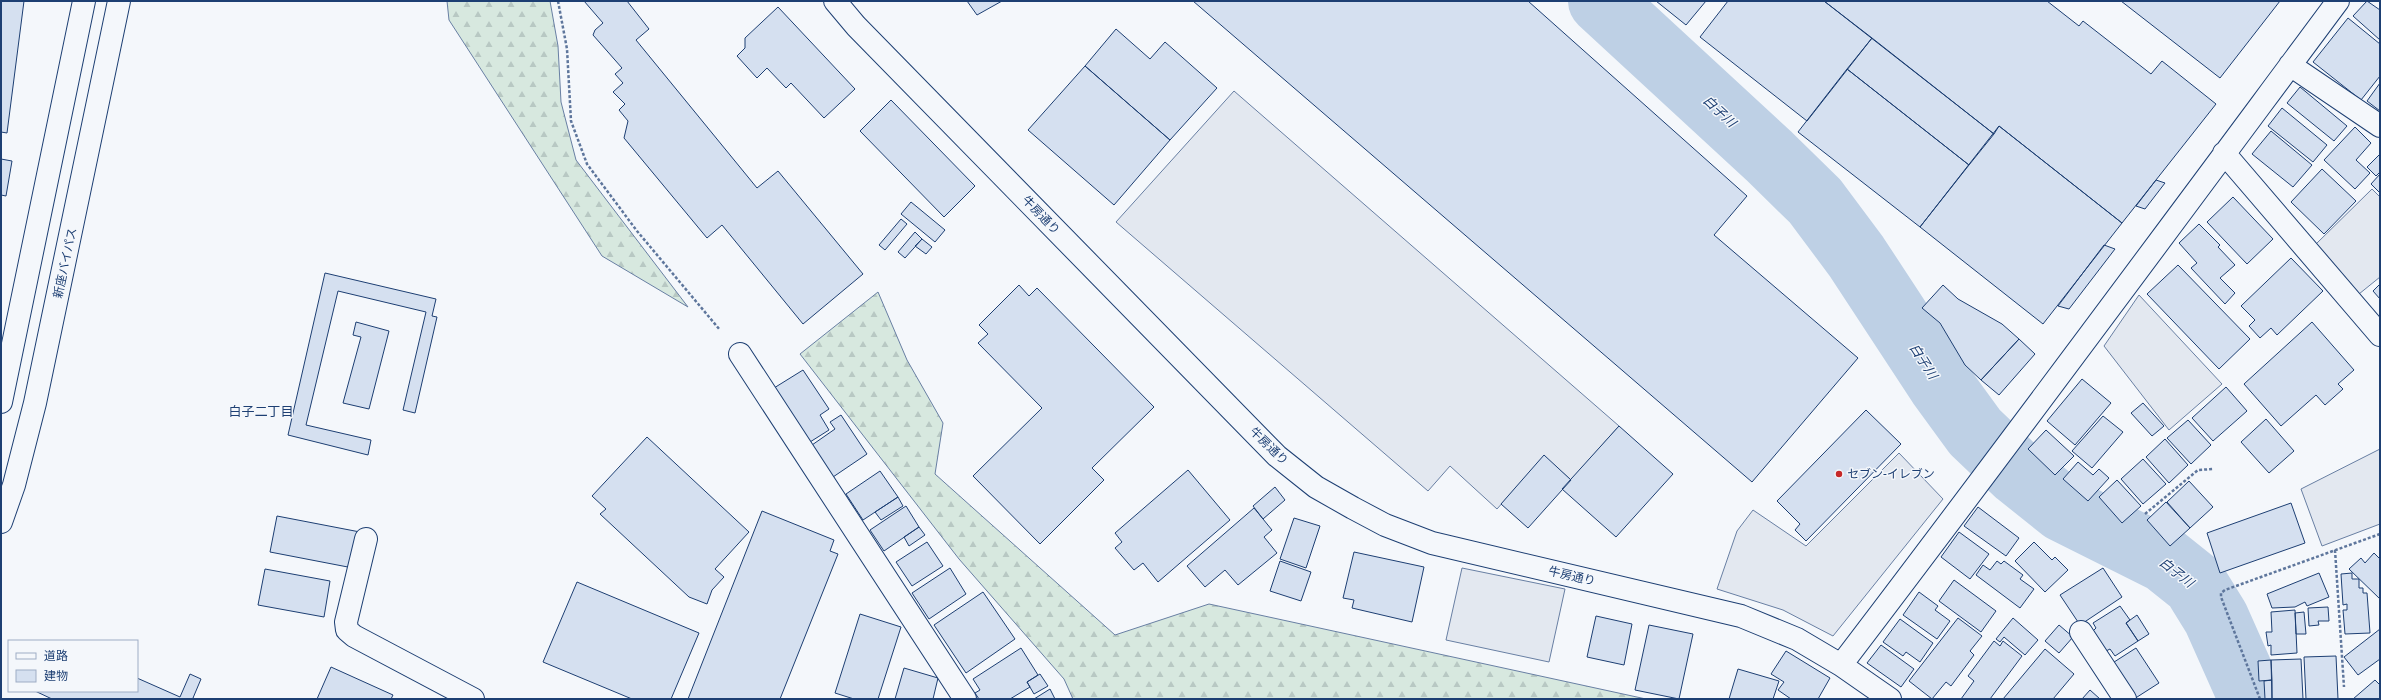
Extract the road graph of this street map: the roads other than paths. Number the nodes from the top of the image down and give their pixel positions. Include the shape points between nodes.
1 (84, 1) edge
2 (119, 1) edge
3 (835, 1) edge
4 (2338, 1) edge
5 (2290, 65) junction
6 (2380, 126) edge
7 (2224, 153) junction
8 (2380, 336) edge
9 (740, 354) road end
10 (1, 402) edge
11 (1, 522) edge
12 (366, 539) dead end
13 (2081, 632) dead end
14 (1841, 665) junction
15 (473, 699) edge
16 (965, 699) edge
17 (1890, 699) edge
18 (2125, 699) edge

1 - 10 main road
2 - 11 main road, 新座バイパス via 35,403 14,484
3 - 14 main road, 牛房通り via 867,37 1277,456 1316,487 1385,525 1432,543 1741,616 1797,639
4 - 5 main road
5 - 6 main road
5 - 7 main road
7 - 8 main road
7 - 14 main road via 1978,486
9 - 16 main road
12 - 15 main road via 346,622 347,630
13 - 18 main road
14 - 17 main road, 牛房通り

